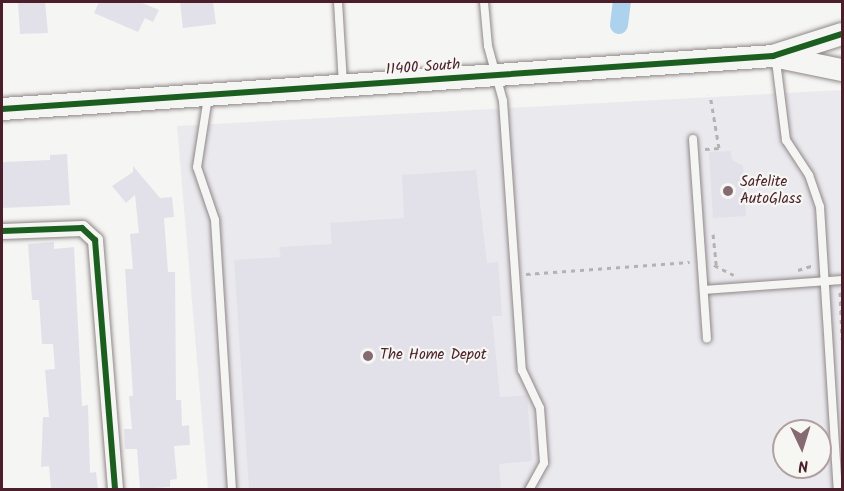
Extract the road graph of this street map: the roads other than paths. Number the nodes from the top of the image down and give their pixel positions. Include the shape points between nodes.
1 (338, 2) edge
2 (484, 2) edge
3 (843, 34) edge
4 (773, 56) junction
5 (843, 70) edge
6 (496, 75) junction
7 (343, 86) junction
8 (208, 95) junction
9 (2, 109) edge
10 (693, 139) dead end
11 (2, 231) edge
12 (841, 280) edge
13 (825, 282) junction
14 (704, 290) junction
15 (707, 339) dead end
16 (115, 489) edge
17 (232, 489) edge
18 (529, 489) edge
19 (838, 489) edge

1 - 7 lane
2 - 6 lane via 488,46
3 - 4 main road, 11400 South
4 - 5 main road, 11400 South
4 - 6 main road, 11400 South
4 - 13 lane via 782,81 786,140 818,196
6 - 7 main road, 11400 South
6 - 18 lane via 504,109 522,370 539,400 544,456 542,470
7 - 8 main road, 11400 South
8 - 9 main road, 11400 South
8 - 17 lane via 198,167 215,220
10 - 14 lane
11 - 16 street via 73,227 90,232 98,250
12 - 13 lane
13 - 14 lane
13 - 19 lane
14 - 15 lane

